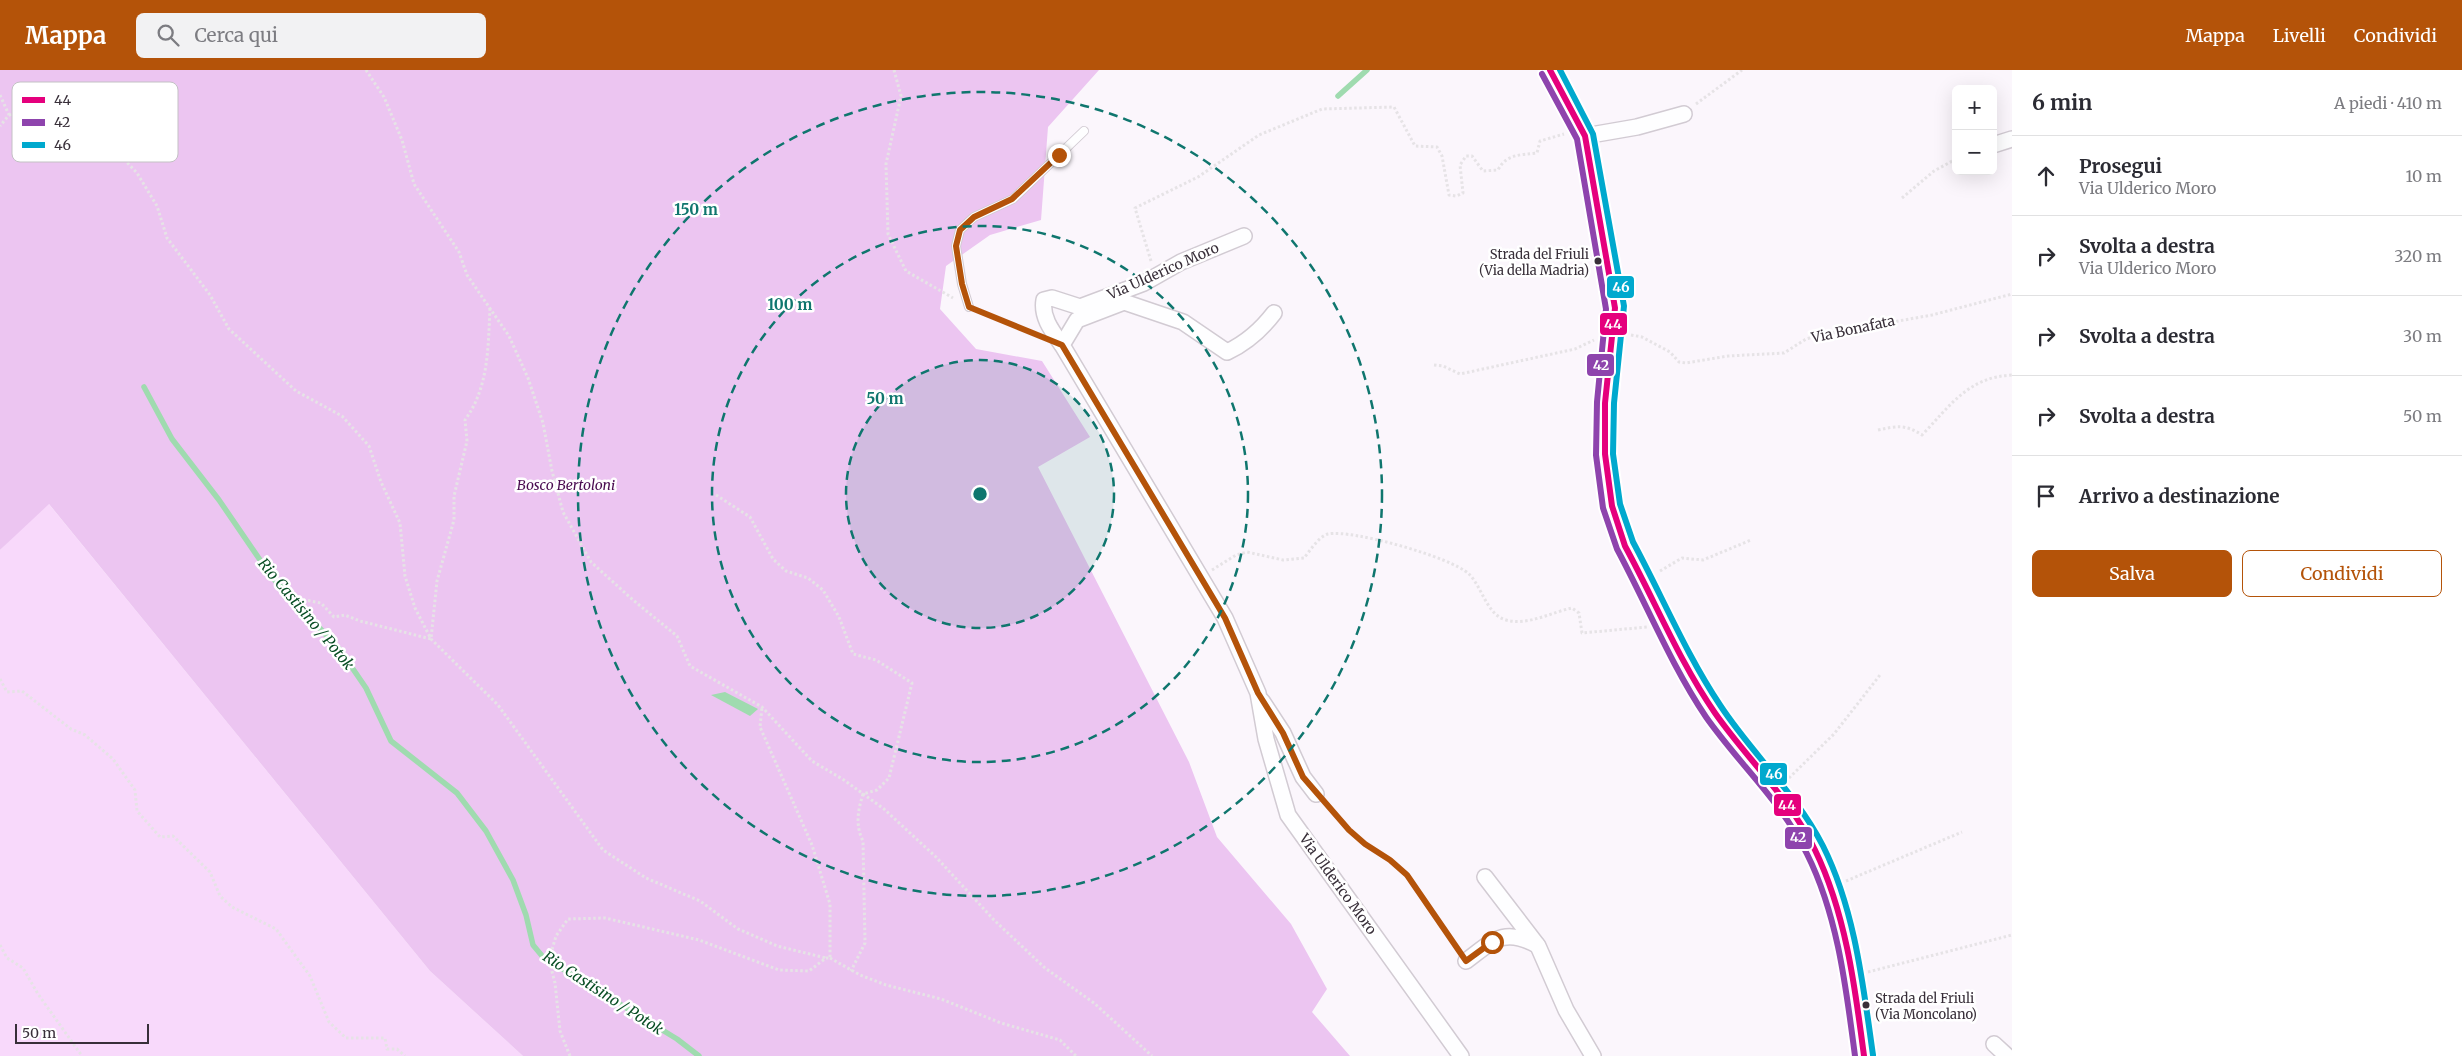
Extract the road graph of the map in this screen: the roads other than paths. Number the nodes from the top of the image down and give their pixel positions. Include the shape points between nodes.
1 (1550, 70) edge
2 (1684, 114) road end
3 (1084, 131) dead end
4 (1583, 131) junction
5 (2012, 139) edge
6 (1997, 144) edge
7 (1244, 236) dead end
8 (969, 307) road end
9 (1274, 313) dead end
10 (1062, 345) junction
11 (1258, 693) junction
12 (1316, 794) road end
13 (1485, 877) dead end
14 (1538, 946) junction
15 (1466, 961) road end
16 (1994, 1044) dead end
17 (1461, 1056) edge
18 (1593, 1056) edge
19 (1864, 1056) edge
20 (2007, 1056) edge

1 - 4 main road
2 - 4 street via 1637,127
3 - 8 lane via 1012,199 974,217 960,230 956,246
4 - 19 main road via 1615,308 1604,422 1606,480 1617,525 1665,624 1712,710 1802,825 1829,887 1853,976
5 - 6 street
7 - 10 street, Via Ulderico Moro via 1212,248 1144,283 1080,308 1052,298 1044,300 1042,310
9 - 10 street, Via Ulderico Moro via 1241,346 1227,352 1183,322 1124,302 1077,320
10 - 11 street, Via Ulderico Moro via 1202,576 1225,618
11 - 12 street, Via Ulderico Moro via 1283,733 1303,777
11 - 17 street, Via Ulderico Moro via 1266,739 1288,815
13 - 14 street
14 - 15 street via 1521,936 1506,936
14 - 18 street via 1559,995
16 - 20 street

